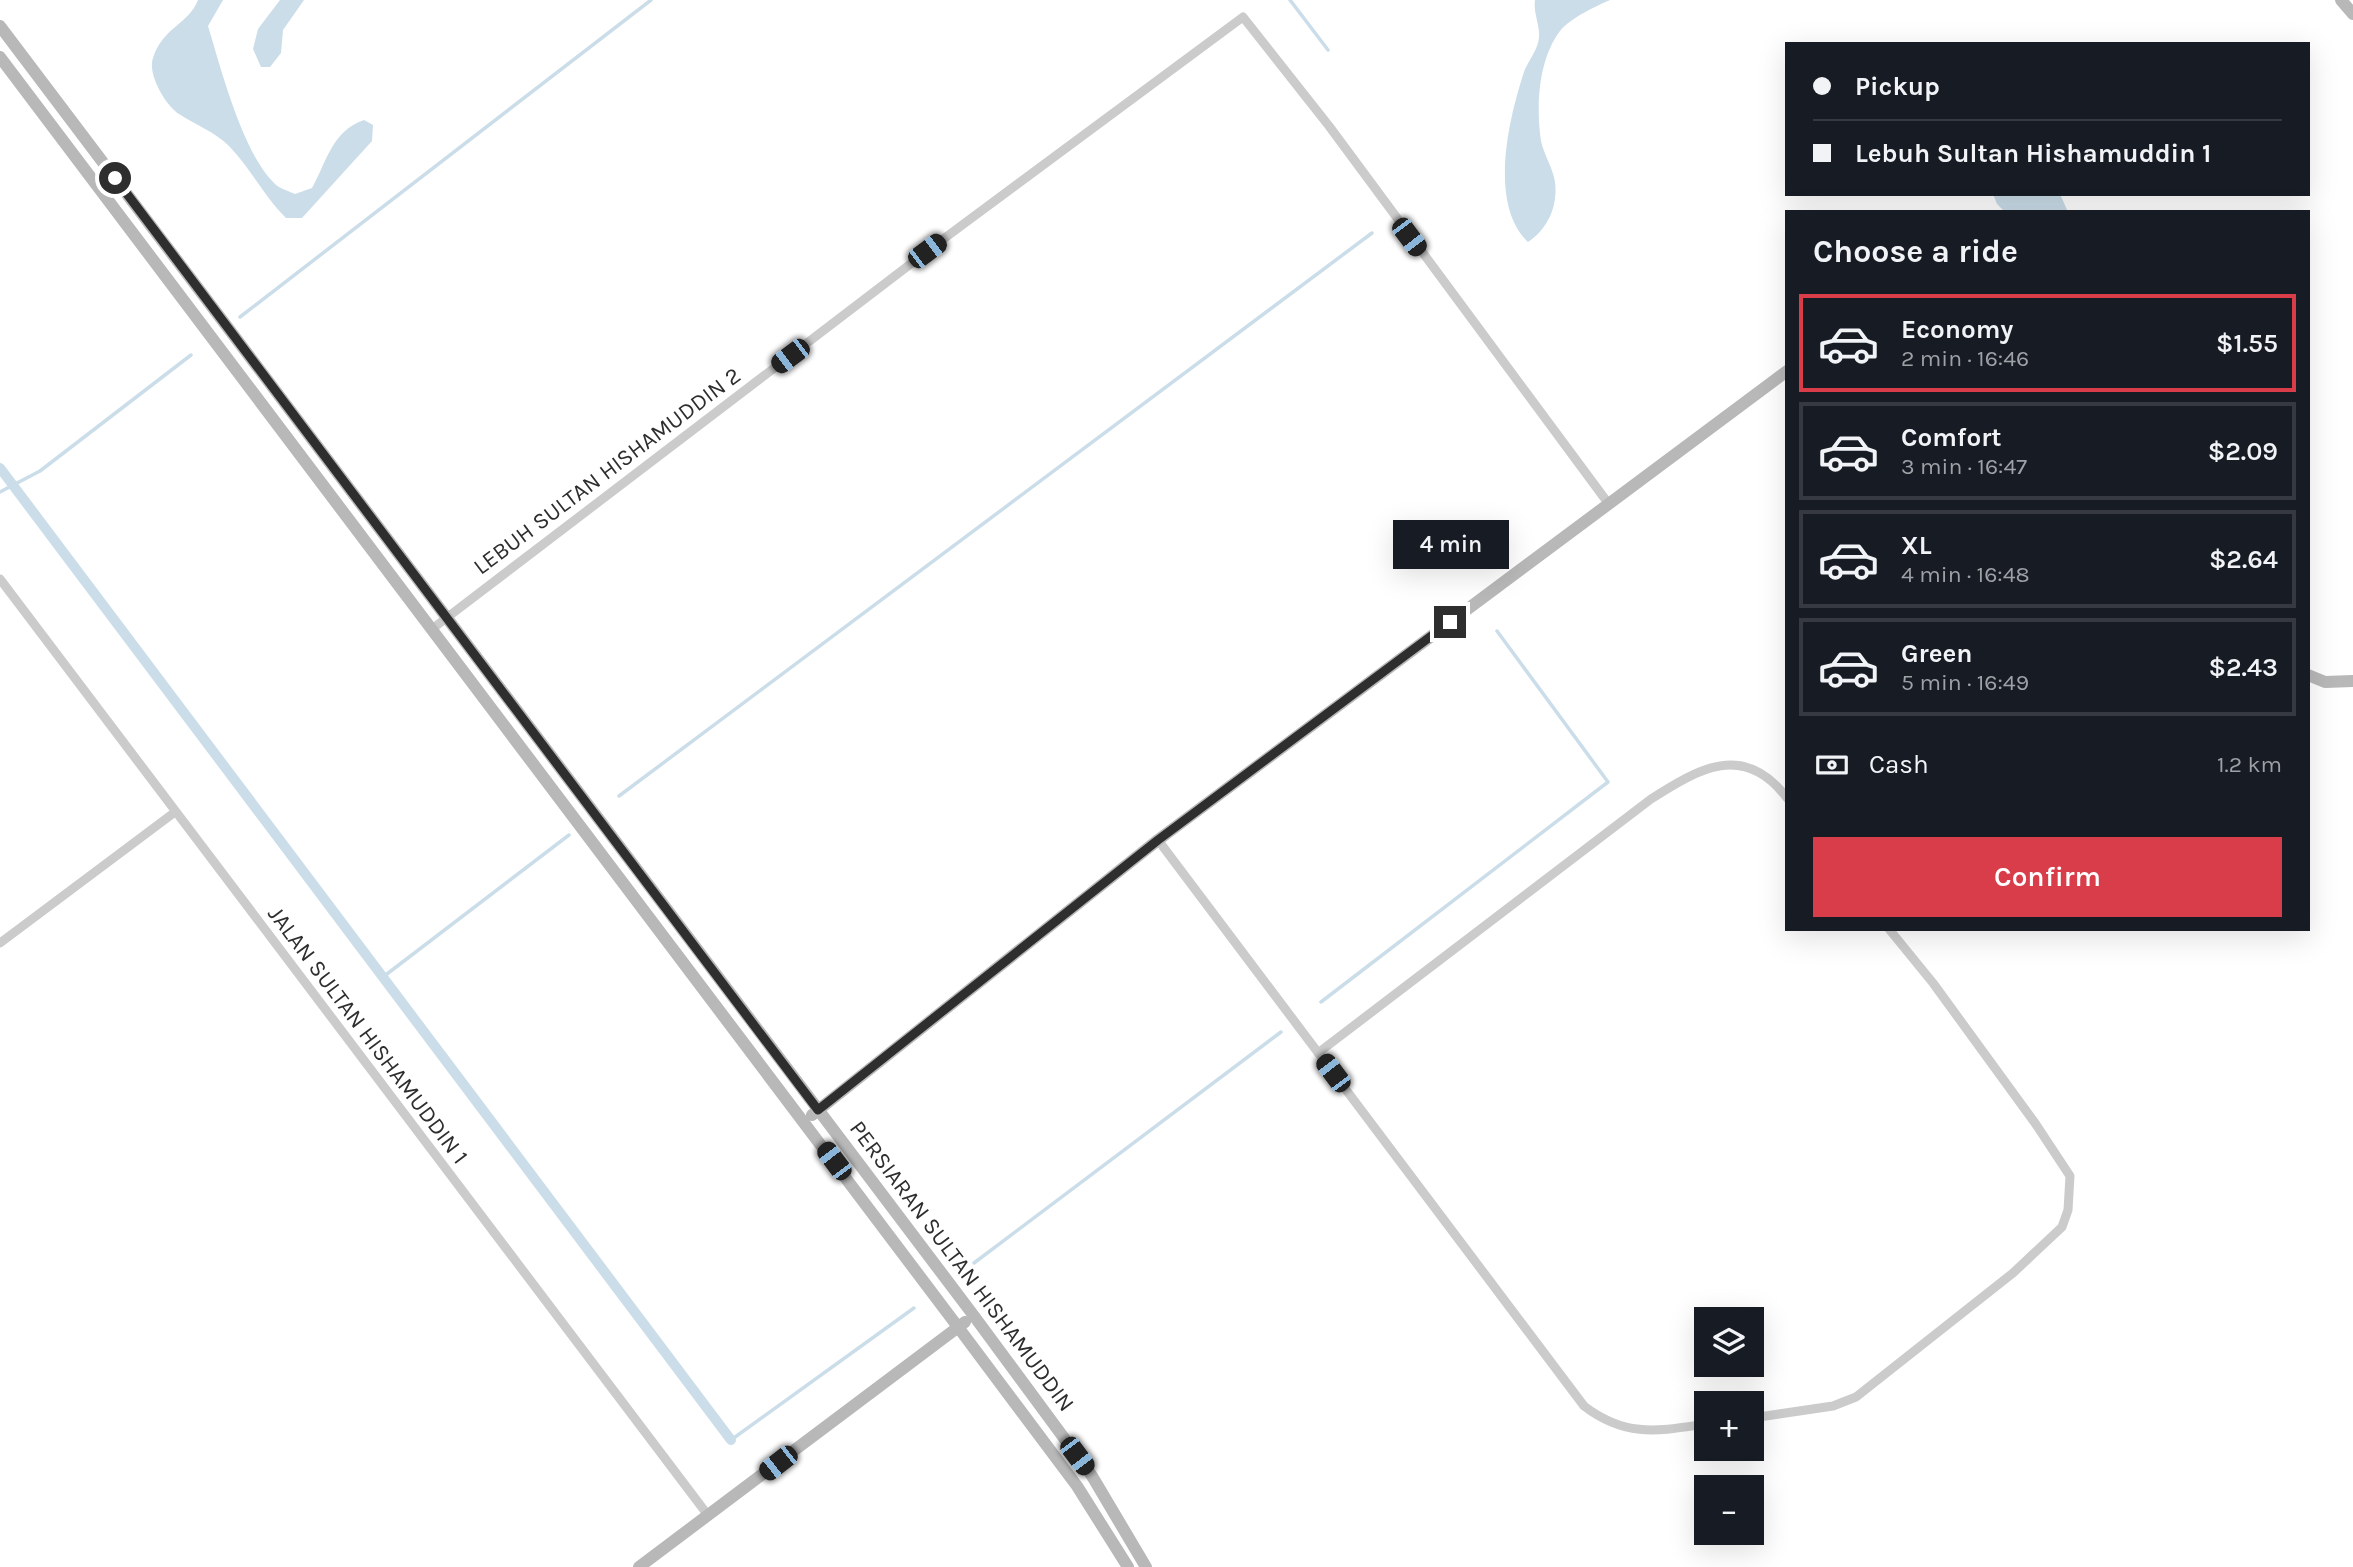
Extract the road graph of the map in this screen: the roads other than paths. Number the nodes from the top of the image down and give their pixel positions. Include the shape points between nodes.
1 (2341, 0) edge
2 (2353, 14) edge
3 (0, 26) edge
4 (0, 57) edge
5 (115, 178) junction
6 (101, 190) junction
7 (1785, 372) edge
8 (1608, 503) junction
9 (0, 579) edge
10 (447, 618) junction
11 (432, 629) junction
12 (2310, 676) edge
13 (2353, 681) edge
14 (1785, 795) edge
15 (175, 812) junction
16 (1158, 840) junction
17 (1891, 931) edge
18 (0, 943) edge
19 (1318, 1053) junction
20 (818, 1110) junction
21 (804, 1122) junction
22 (974, 1316) junction
23 (958, 1327) junction
24 (1764, 1416) edge
25 (1694, 1426) edge
26 (707, 1514) junction
27 (639, 1567) edge
28 (1128, 1567) edge
29 (1146, 1567) edge

1 - 2 street
3 - 5 street, PERSIARAN SULTAN HISHAMUDDIN
4 - 6 street, PERSIARAN SULTAN HISHAMUDDIN
5 - 6 street
5 - 10 street, PERSIARAN SULTAN HISHAMUDDIN
6 - 11 street, PERSIARAN SULTAN HISHAMUDDIN
7 - 8 street
8 - 10 street, LEBUH SULTAN HISHAMUDDIN 2 via 1243,17
8 - 16 street
9 - 15 street, JALAN SULTAN HISHAMUDDIN 1
10 - 11 street, LEBUH SULTAN HISHAMUDDIN 2
10 - 20 street, PERSIARAN SULTAN HISHAMUDDIN
11 - 21 street, PERSIARAN SULTAN HISHAMUDDIN
12 - 13 street via 2325,682
14 - 19 street via 1776,783 1749,768 1720,765 1696,770 1651,799
15 - 18 street
15 - 26 street, JALAN SULTAN HISHAMUDDIN 1
16 - 19 street
16 - 20 street
17 - 24 street via 2070,1176 2068,1210 2062,1227 2013,1273 1856,1397 1833,1406
19 - 25 street via 1584,1406 1600,1419 1632,1429 1650,1432
20 - 21 street
20 - 22 street, PERSIARAN SULTAN HISHAMUDDIN
21 - 23 street, PERSIARAN SULTAN HISHAMUDDIN
22 - 23 street
22 - 29 street, PERSIARAN SULTAN HISHAMUDDIN via 1092,1476
23 - 26 street
23 - 28 street, PERSIARAN SULTAN HISHAMUDDIN via 1077,1486
26 - 27 street

